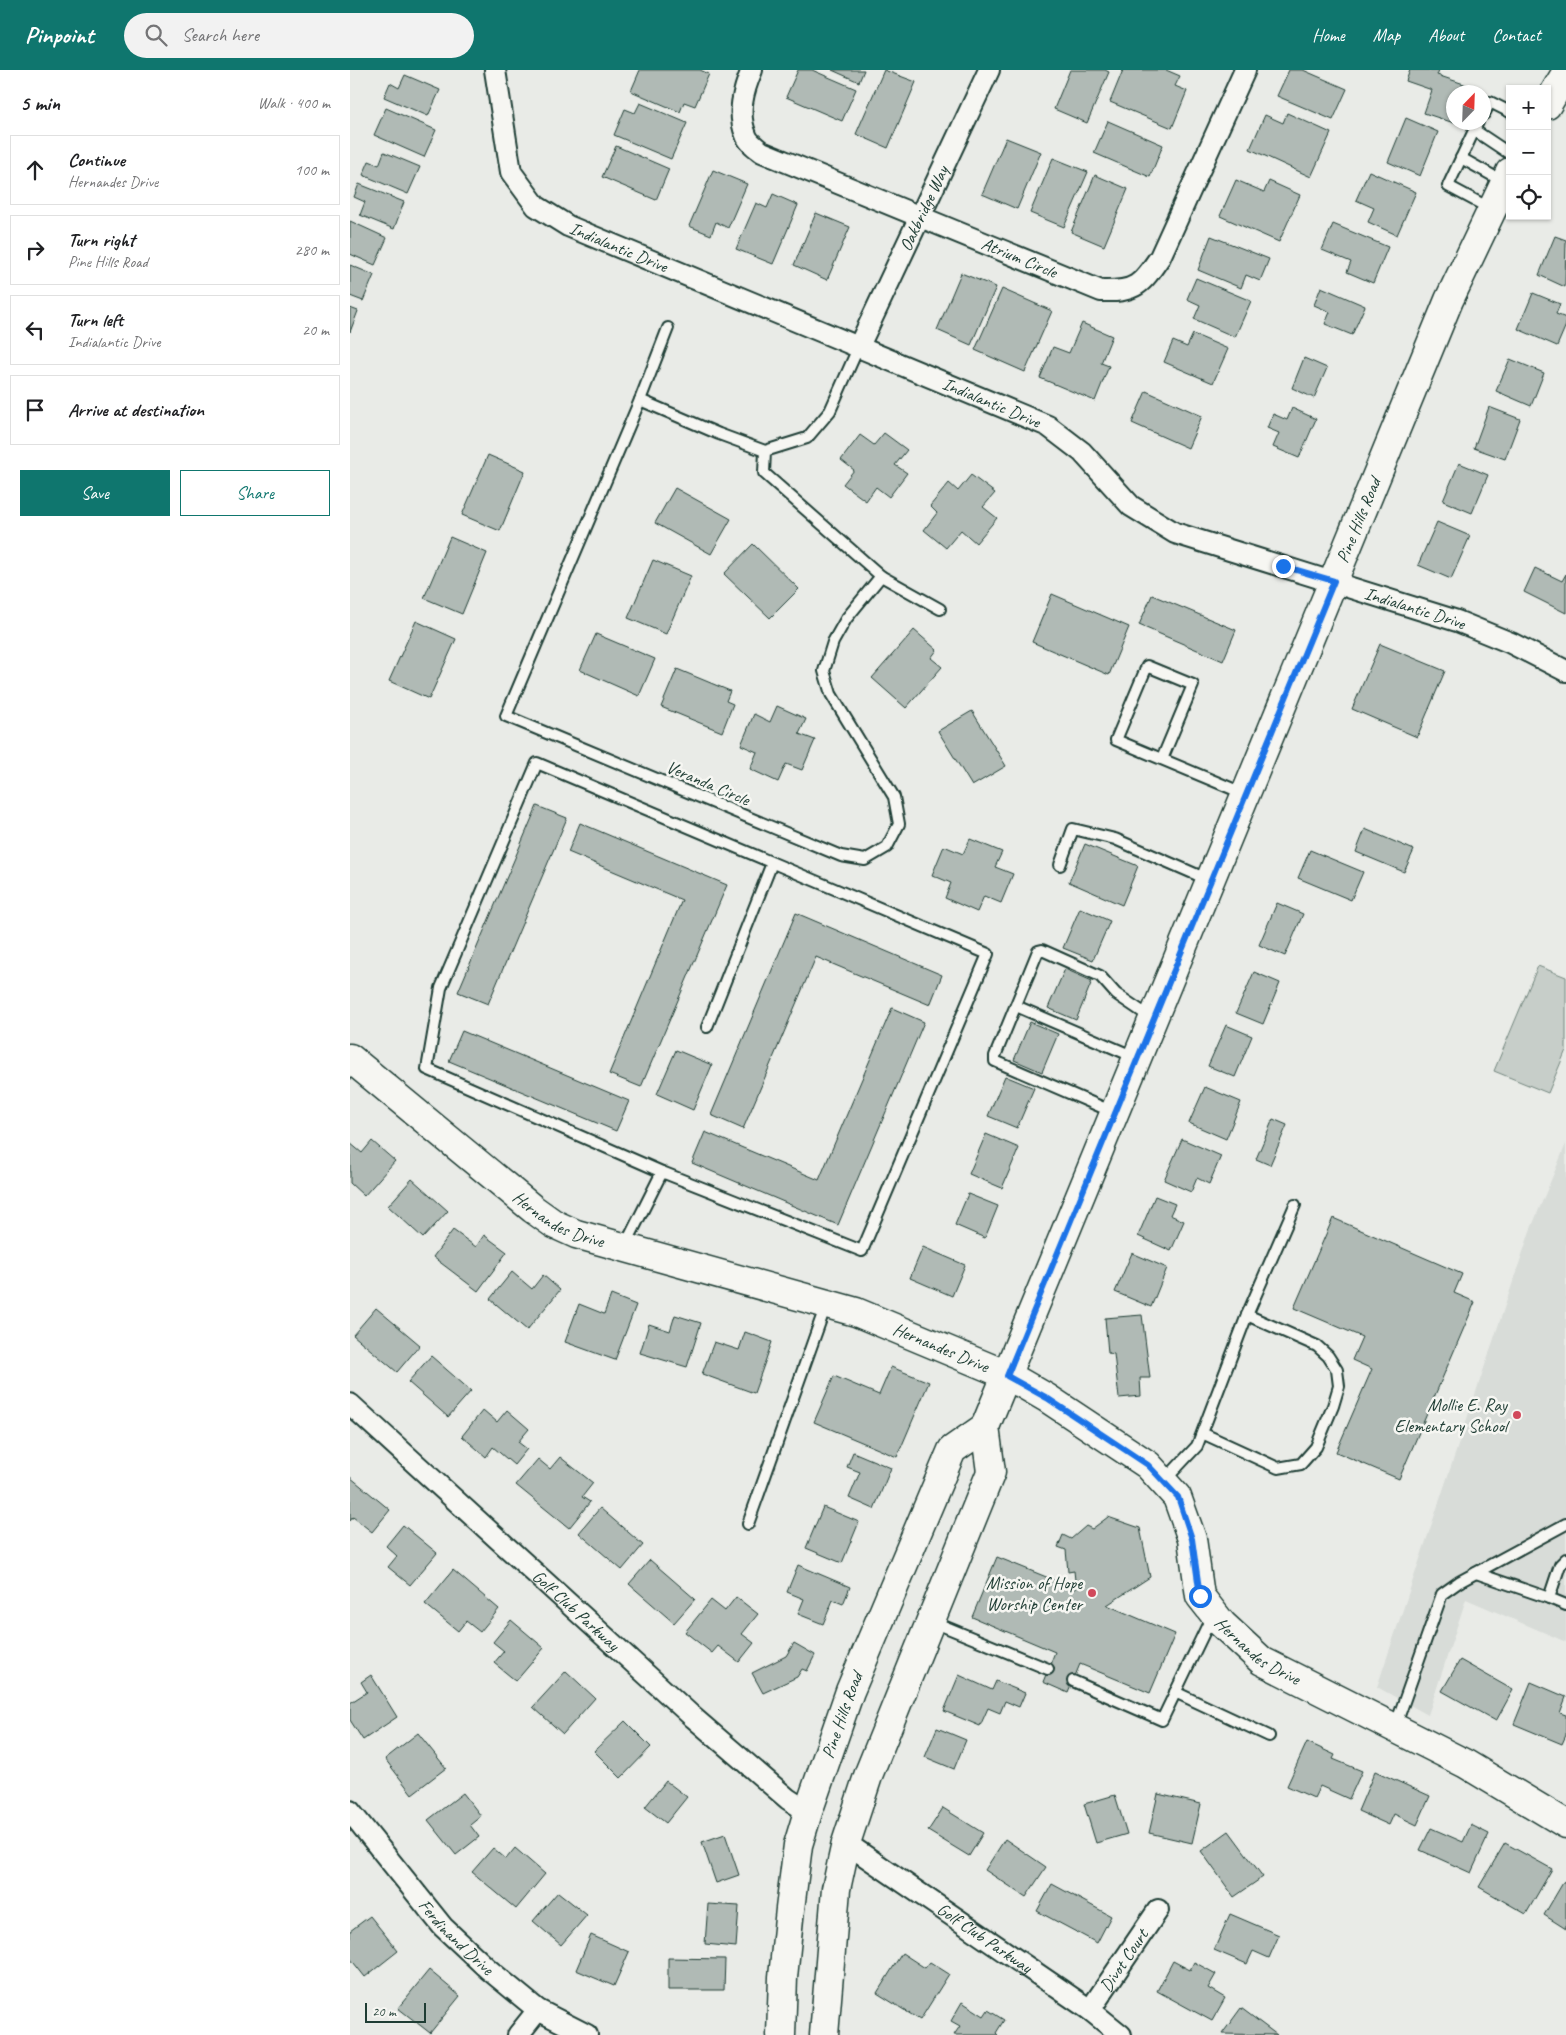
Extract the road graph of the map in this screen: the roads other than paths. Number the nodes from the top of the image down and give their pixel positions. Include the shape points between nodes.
1 (495, 70) edge
2 (752, 70) edge
3 (989, 70) edge
4 (1245, 70) edge
5 (1566, 74) edge
6 (1551, 98) edge
7 (1491, 102) edge
8 (1506, 110) edge
9 (1474, 130) edge
10 (1481, 130) edge
11 (1506, 151) edge
12 (1461, 158) junction
13 (1506, 177) edge
14 (1506, 179) edge
15 (1491, 209) junction
16 (921, 217) junction
17 (668, 328) dead end
18 (859, 346) junction
19 (640, 400) junction
20 (765, 451) junction
21 (881, 576) junction
22 (1334, 581) junction
23 (940, 609) dead end
24 (1566, 671) edge
25 (1162, 759) junction
26 (1246, 794) junction
27 (772, 863) junction
28 (1060, 865) dead end
29 (1210, 881) junction
30 (1016, 1006) junction
31 (1154, 1019) junction
32 (707, 1027) dead end
33 (350, 1058) edge
34 (1138, 1058) junction
35 (1115, 1113) junction
36 (662, 1172) junction
37 (1295, 1205) dead end
38 (624, 1247) junction
39 (826, 1304) junction
40 (1247, 1315) junction
41 (1007, 1376) junction
42 (350, 1404) edge
43 (986, 1427) junction
44 (1202, 1433) junction
45 (1163, 1482) junction
46 (748, 1524) dead end
47 (1566, 1524) edge
48 (1566, 1559) edge
49 (1476, 1573) junction
50 (1548, 1598) junction
51 (1566, 1605) edge
52 (1213, 1613) junction
53 (930, 1620) junction
54 (1048, 1670) dead end
55 (1073, 1680) dead end
56 (1175, 1692) junction
57 (1395, 1728) junction
58 (1270, 1736) dead end
59 (350, 1811) edge
60 (808, 1812) junction
61 (1566, 1824) edge
62 (846, 1843) junction
63 (1158, 1910) dead end
64 (538, 2010) junction
65 (1090, 2010) junction
66 (518, 2035) edge
67 (588, 2035) edge
68 (781, 2035) edge
69 (824, 2035) edge
70 (1121, 2035) edge

1 - 18 street, Indialantic Drive via 510,172 536,206 568,226
2 - 16 street, Atrium Circle via 745,86 741,110 746,137 762,152
3 - 16 street, Oakbridge Way
4 - 16 street, Atrium Circle via 1160,257 1144,281 1123,291 1101,290
5 - 6 main road
7 - 8 lane
9 - 12 lane
10 - 11 lane
12 - 13 lane
12 - 15 lane via 1448,186
14 - 15 main road, Pine Hills Road
15 - 22 main road, Pine Hills Road
16 - 18 street, Oakbridge Way
17 - 19 lane
18 - 20 lane via 830,411 807,438
18 - 22 street, Indialantic Drive via 1048,426 1082,452 1131,506 1175,533
19 - 20 lane
19 - 21 lane, Veranda Circle via 506,716 841,856 865,860 887,847 900,824 894,797 831,694 824,671 833,642 846,619
20 - 21 lane via 764,473
21 - 23 lane
22 - 24 street, Indialantic Drive via 1489,632
22 - 26 main road, Pine Hills Road
25 - 25 lane via 1193,685 1147,666 1116,740
25 - 26 lane
26 - 29 main road, Pine Hills Road
27 - 32 lane
27 - 36 lane via 988,954 862,1251
27 - 36 lane via 537,763 441,988 427,1069
28 - 29 lane via 1073,830 1115,840
29 - 31 main road, Pine Hills Road
30 - 31 lane via 1038,951 1042,950 1100,976 1116,994
30 - 34 lane
30 - 35 lane via 995,1061
31 - 34 main road, Pine Hills Road
33 - 38 main road, Hernandes Drive via 554,1224 576,1234
34 - 35 main road, Pine Hills Road
35 - 41 main road, Pine Hills Road
36 - 38 lane
37 - 40 lane
38 - 39 main road, Hernandes Drive
39 - 41 main road, Hernandes Drive via 856,1312
39 - 46 lane
40 - 44 lane
40 - 44 lane via 1317,1346 1328,1356 1337,1370 1339,1386 1333,1406 1316,1447 1301,1464 1278,1468
41 - 43 main road, Pine Hills Road
41 - 45 main road, Hernandes Drive via 1047,1398 1148,1465
42 - 60 street, Golf Club Parkway via 694,1718 788,1799
43 - 53 main road, Pine Hills Road via 991,1472
43 - 60 main road, Pine Hills Road via 952,1450 850,1691
44 - 45 lane via 1197,1446
45 - 52 main road, Hernandes Drive via 1178,1497 1192,1539 1200,1596
47 - 49 lane
48 - 50 lane via 1560,1565
49 - 50 lane
49 - 57 lane via 1442,1594
50 - 51 lane
52 - 56 lane
52 - 57 main road, Hernandes Drive via 1262,1661
53 - 54 lane
53 - 62 main road, Pine Hills Road via 869,1773
55 - 56 lane via 1162,1720
56 - 58 lane
57 - 61 main road, Hernandes Drive via 1466,1764
59 - 64 street, Ferdinand Drive via 443,1927
60 - 68 main road, Pine Hills Road via 798,1845 790,1909
62 - 65 street, Golf Club Parkway
62 - 69 main road, Pine Hills Road via 836,1889
63 - 65 street, Divot Court
64 - 66 street
64 - 67 street, Ferdinand Drive
65 - 70 street, Golf Club Parkway

